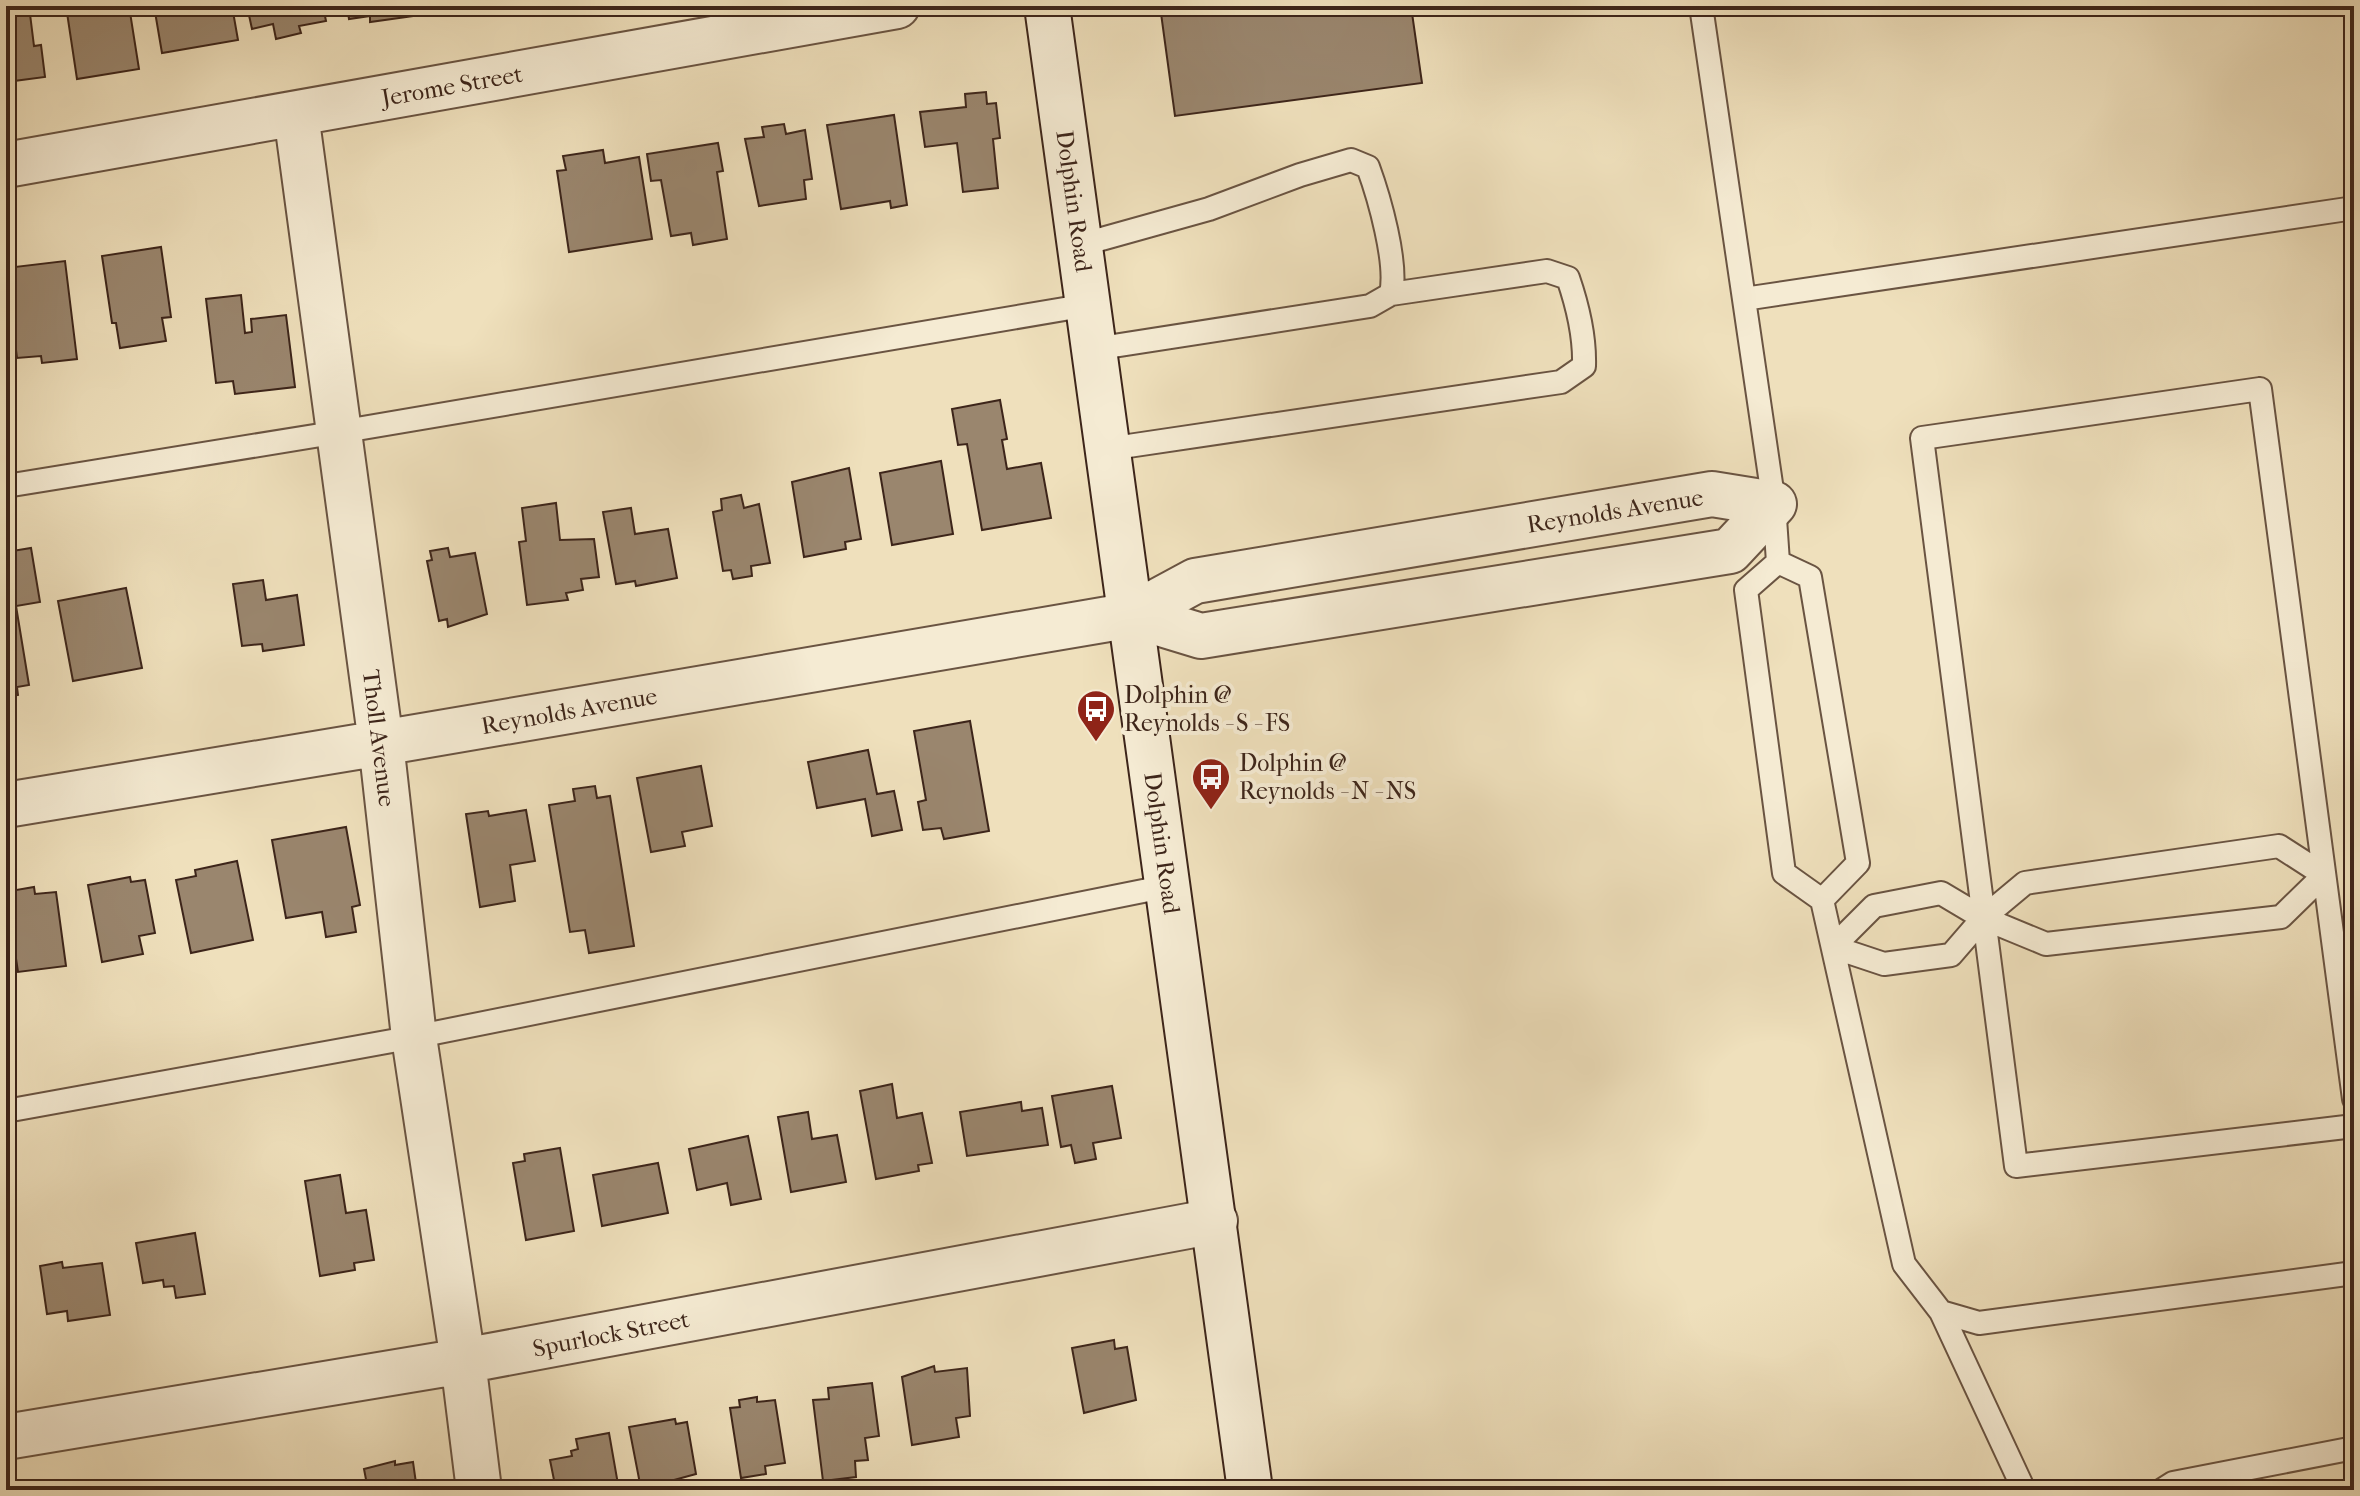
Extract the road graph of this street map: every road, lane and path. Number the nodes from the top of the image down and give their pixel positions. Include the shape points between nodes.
1 (897, 6) edge
2 (1047, 6) edge
3 (1701, 6) edge
4 (296, 114) junction
5 (6, 165) edge
6 (2354, 208) edge
7 (1080, 245) junction
8 (1391, 294) junction
9 (1744, 299) junction
10 (1088, 305) junction
11 (1094, 349) junction
12 (339, 432) junction
13 (1108, 449) junction
14 (6, 486) edge
15 (1774, 504) junction
16 (1778, 562) junction
17 (1132, 615) junction
18 (381, 743) junction
19 (6, 805) edge
20 (2324, 875) junction
21 (1168, 886) junction
22 (1822, 900) junction
23 (1983, 918) junction
24 (1833, 947) junction
25 (414, 1037) junction
26 (2354, 1099) edge
27 (6, 1111) edge
28 (2354, 1126) edge
29 (1215, 1221) junction
30 (2354, 1273) edge
31 (1941, 1312) junction
32 (463, 1361) junction
33 (6, 1437) edge
34 (2354, 1448) edge
35 (479, 1490) edge
36 (1250, 1490) edge
37 (2024, 1490) edge
38 (2162, 1490) edge

1 - 4 street, Jerome Street
2 - 7 street, Dolphin Road
3 - 9 lane
4 - 5 street, Jerome Street
4 - 12 street, Tholl Avenue
6 - 9 lane
7 - 8 lane via 1209,209 1351,160 1368,167 1379,197 1394,279
7 - 10 street, Dolphin Road
8 - 11 lane via 1370,306
8 - 13 lane via 1547,271 1568,278 1585,345 1584,366 1561,382
9 - 15 lane
10 - 11 street, Dolphin Road
10 - 12 lane
11 - 13 street, Dolphin Road
12 - 14 lane
12 - 18 street, Tholl Avenue
13 - 17 street, Dolphin Road
15 - 16 lane
15 - 17 street, Reynolds Avenue via 1712,494 1195,581
15 - 17 street, Reynolds Avenue via 1730,551 1201,636
16 - 22 lane via 1746,590 1784,873
16 - 22 lane via 1810,577 1858,863
17 - 18 street, Reynolds Avenue
17 - 21 street, Dolphin Road
18 - 19 street, Reynolds Avenue
18 - 25 street, Tholl Avenue
20 - 23 lane via 2281,917 2046,944
20 - 23 lane via 2279,846 2025,883
20 - 23 lane via 2260,389 1922,438
20 - 26 lane
21 - 25 lane
21 - 29 street, Dolphin Road
22 - 24 lane
23 - 24 lane via 1951,955 1884,964
23 - 24 lane via 1941,893 1874,906
23 - 28 lane via 2016,1166
24 - 31 lane via 1904,1264
25 - 27 lane
25 - 32 street, Tholl Avenue
29 - 32 street, Spurlock Street
29 - 36 street, Dolphin Road
30 - 31 lane via 1979,1323
31 - 37 lane
32 - 33 street, Spurlock Street
32 - 35 street, Tholl Avenue
34 - 38 lane via 2173,1483

